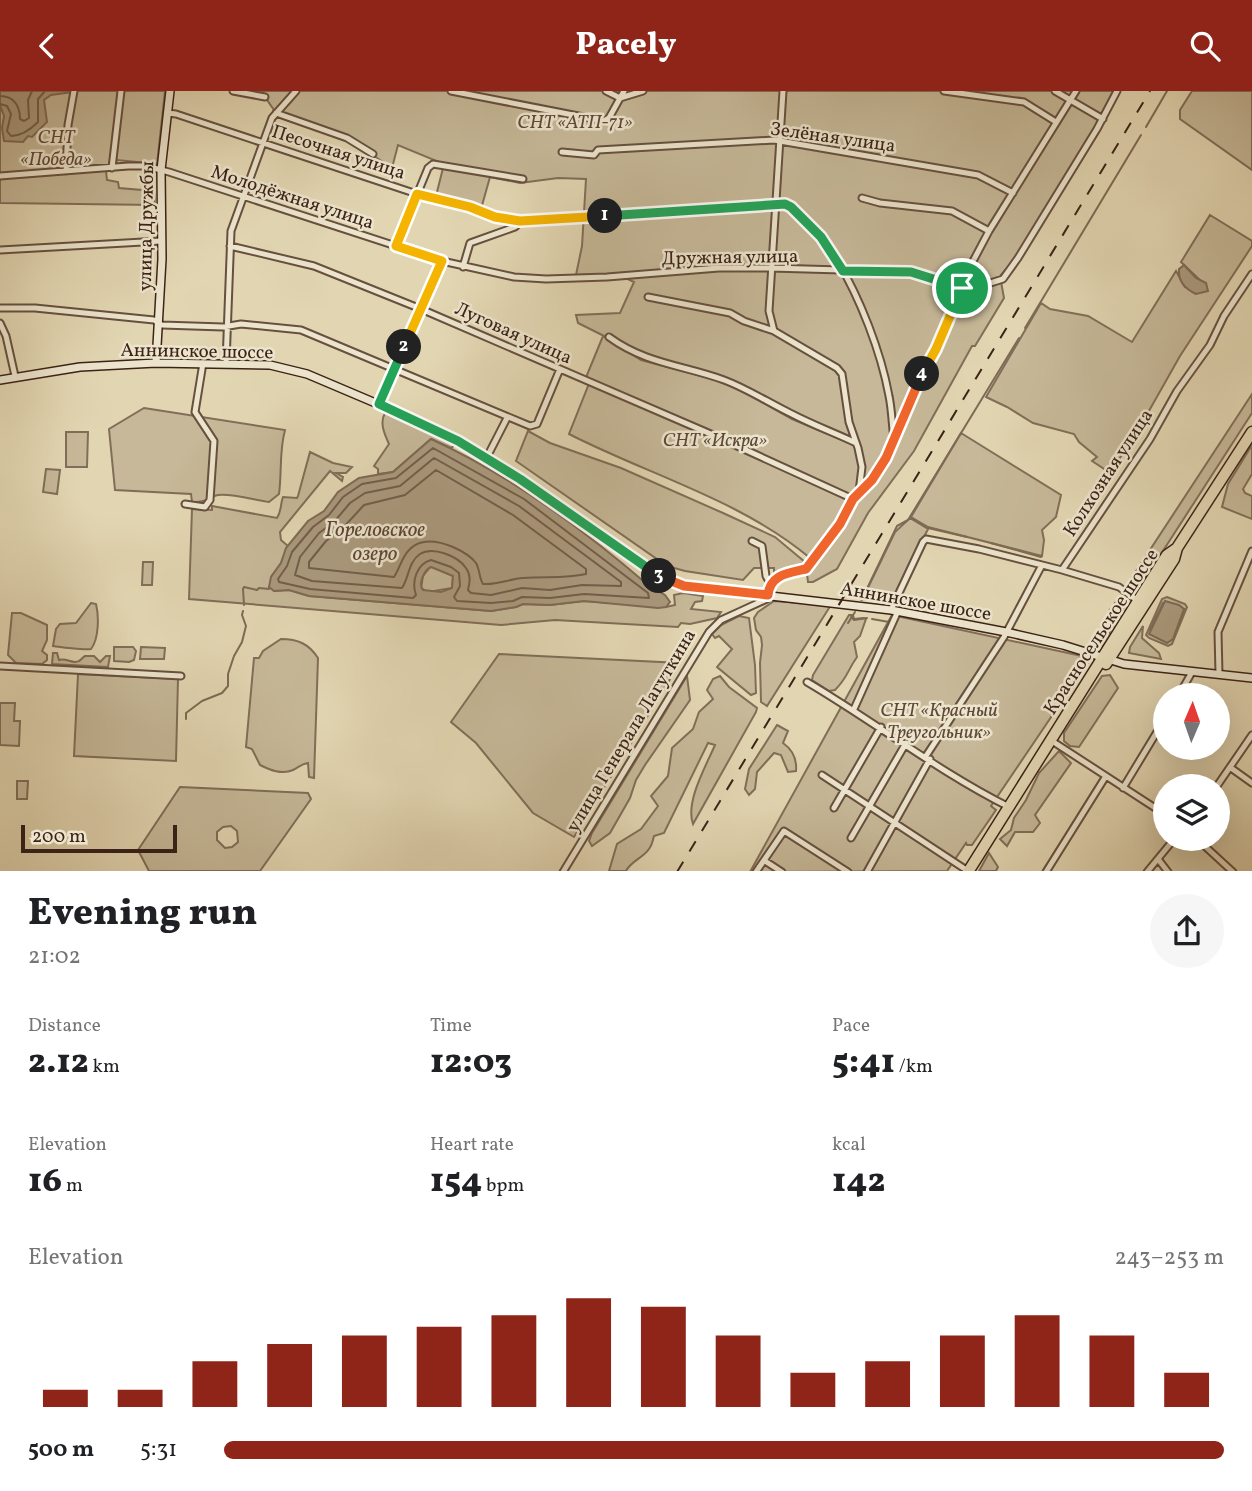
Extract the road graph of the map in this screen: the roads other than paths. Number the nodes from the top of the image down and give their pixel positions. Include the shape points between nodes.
1 (74, 91) edge
2 (121, 91) edge
3 (170, 91) edge
4 (233, 91) edge
5 (296, 91) edge
6 (451, 91) edge
7 (606, 91) edge
8 (643, 91) edge
9 (783, 91) edge
10 (944, 91) edge
11 (1055, 91) edge
12 (1076, 91) edge
13 (1117, 91) edge
14 (624, 95) edge
15 (265, 96) dead end
16 (1070, 102) junction
17 (167, 113) junction
18 (276, 113) junction
19 (1102, 119) junction
20 (1056, 122) junction
21 (781, 141) junction
22 (263, 143) junction
23 (562, 152) dead end
24 (373, 154) dead end
25 (112, 168) junction
26 (161, 170) junction
27 (66, 171) junction
28 (0, 176) edge
29 (523, 179) dead end
30 (1013, 193) junction
31 (417, 194) junction
32 (244, 196) junction
33 (862, 198) dead end
34 (777, 204) junction
35 (520, 221) junction
36 (989, 232) junction
37 (161, 241) junction
38 (229, 246) junction
39 (396, 246) junction
40 (0, 250) edge
41 (442, 261) junction
42 (463, 267) junction
43 (772, 268) junction
44 (843, 271) junction
45 (1252, 274) edge
46 (622, 276) joint
47 (962, 288) junction
48 (648, 297) dead end
49 (0, 308) edge
50 (421, 309) junction
51 (158, 323) junction
52 (227, 326) junction
53 (1, 327) edge
54 (774, 331) junction
55 (609, 337) dead end
56 (156, 363) junction
57 (203, 363) junction
58 (226, 363) junction
59 (560, 369) junction
60 (394, 370) junction
61 (15, 376) junction
62 (0, 380) edge
63 (379, 404) junction
64 (507, 418) junction
65 (1252, 432) edge
66 (894, 439) junction
67 (856, 443) junction
68 (486, 459) junction
69 (859, 492) junction
70 (853, 499) junction
71 (185, 504) dead end
72 (752, 541) dead end
73 (1177, 548) junction
74 (1252, 551) edge
75 (1042, 565) junction
76 (1062, 571) junction
77 (770, 583) junction
78 (746, 593) junction
79 (768, 595) junction
80 (1138, 601) junction
81 (748, 606) junction
82 (894, 611) junction
83 (1006, 632) junction
84 (1105, 658) junction
85 (0, 666) edge
86 (1192, 672) junction
87 (1219, 674) junction
88 (181, 675) dead end
89 (1252, 678) edge
90 (807, 682) dead end
91 (1186, 683) edge
92 (854, 709) junction
93 (881, 727) junction
94 (1252, 734) edge
95 (1054, 738) junction
96 (1153, 738) edge
97 (906, 743) junction
98 (928, 758) junction
99 (1231, 768) junction
100 (1226, 774) edge
101 (822, 775) dead end
102 (1106, 776) junction
103 (1252, 783) edge
104 (1123, 788) junction
105 (845, 790) junction
106 (870, 807) junction
107 (1009, 807) junction
108 (1153, 807) edge
109 (834, 808) dead end
110 (895, 821) junction
111 (851, 838) dead end
112 (1164, 851) edge
113 (1211, 851) edge
114 (1158, 859) junction
115 (765, 861) junction
116 (564, 871) edge
117 (756, 871) edge
118 (782, 871) edge
119 (848, 871) edge
120 (867, 871) edge
121 (968, 871) edge
122 (1046, 871) edge
123 (1147, 871) edge
124 (1168, 871) edge
125 (1233, 871) edge

1 - 27 street
2 - 25 street
3 - 17 main road, улица Дружбы
4 - 15 street
5 - 18 street
6 - 14 street via 604,121
7 - 14 street
8 - 14 street
9 - 21 street
10 - 20 street via 1024,102
11 - 16 street
12 - 16 street
13 - 19 street
16 - 19 street
16 - 20 street
17 - 22 street, Песочная улица
17 - 26 main road, улица Дружбы
18 - 22 street
18 - 24 street via 347,138
19 - 47 street via 1003,279
20 - 30 street
21 - 23 street, Зелёная улица via 598,150 594,155
21 - 30 street, Зелёная улица via 978,175
21 - 34 street
22 - 31 street, Песочная улица
22 - 32 street
25 - 26 street, Молодёжная улица
25 - 27 street, Молодёжная улица
26 - 32 street, Молодёжная улица
26 - 37 main road, улица Дружбы
27 - 28 street, Молодёжная улица
29 - 31 street via 433,164
30 - 36 street
31 - 35 street, Песочная улица
31 - 39 street
32 - 38 street
32 - 39 street, Молодёжная улица
33 - 36 street via 952,211
34 - 35 street, Песочная улица
34 - 43 street
34 - 44 street via 791,207 812,227
35 - 42 street via 470,243
36 - 47 street via 961,282
37 - 40 street
37 - 51 main road, улица Дружбы
38 - 50 street, Луговая улица via 314,266
38 - 52 street
39 - 41 street, Молодёжная улица
41 - 42 street, Молодёжная улица
41 - 50 street
42 - 46 street, Молодёжная улица via 546,279
43 - 44 street, Дружная улица
43 - 46 street, Дружная улица
43 - 54 street via 769,311
44 - 47 street, Дружная улица via 911,272
44 - 66 street via 879,359 890,397
45 - 76 street, Колхозная улица
47 - 66 street
48 - 54 street via 730,313
49 - 51 street via 60,310
50 - 59 street, Луговая улица
50 - 60 street
51 - 52 street
51 - 56 main road, улица Дружбы
52 - 58 street
52 - 60 street via 301,330
53 - 61 street
54 - 67 street via 842,374
55 - 67 street via 654,361 745,389
56 - 57 main road, Аннинское шоссе
56 - 61 main road, Аннинское шоссе
57 - 58 main road, Аннинское шоссе
57 - 71 street via 195,412 213,435 210,500 205,507
58 - 63 main road, Аннинское шоссе via 286,368
59 - 64 street via 537,424
59 - 70 street, Луговая улица
60 - 63 street
60 - 64 street
61 - 62 main road, Аннинское шоссе
63 - 68 main road, Аннинское шоссе
64 - 68 street
65 - 73 highway, Красносельское шоссе
66 - 69 street via 872,480
67 - 69 street via 862,467
68 - 78 main road, Аннинское шоссе via 651,572 684,586
69 - 70 street
70 - 77 street via 806,569 782,574
72 - 77 street via 762,546
73 - 80 highway, Красносельское шоссе via 1167,555
73 - 84 highway, Красносельское шоссе via 1174,559
74 - 87 street via 1219,632
75 - 76 street
75 - 82 street via 926,539
75 - 83 street
76 - 80 street via 1119,587
77 - 79 street
78 - 79 main road, Аннинское шоссе
78 - 81 street
79 - 81 street, улица Генерала Лагуткина
79 - 82 main road, Аннинское шоссе
80 - 84 highway, Красносельское шоссе
81 - 116 street, улица Генерала Лагуткина via 721,620 699,645
82 - 83 main road, Аннинское шоссе
82 - 92 street
83 - 84 main road, Аннинское шоссе
83 - 98 street
84 - 86 main road, Аннинское шоссе
84 - 95 highway, Красносельское шоссе
85 - 88 street
86 - 87 main road, Аннинское шоссе
86 - 91 street
87 - 89 main road, Аннинское шоссе
90 - 92 street
92 - 93 street
93 - 97 street
93 - 105 street
94 - 99 street
95 - 102 street
95 - 107 highway, Красносельское шоссе
96 - 104 street
97 - 98 street
97 - 106 street
98 - 107 street
98 - 110 street
99 - 100 street
99 - 103 street
101 - 105 street
102 - 104 street
102 - 122 street
104 - 108 street
105 - 106 street
105 - 109 street
106 - 110 street
106 - 111 street
107 - 121 highway, Красносельское шоссе
110 - 120 street
110 - 121 street
112 - 114 street
113 - 125 street
114 - 123 street
114 - 124 street
115 - 117 street
115 - 118 street
115 - 119 street via 784,831

